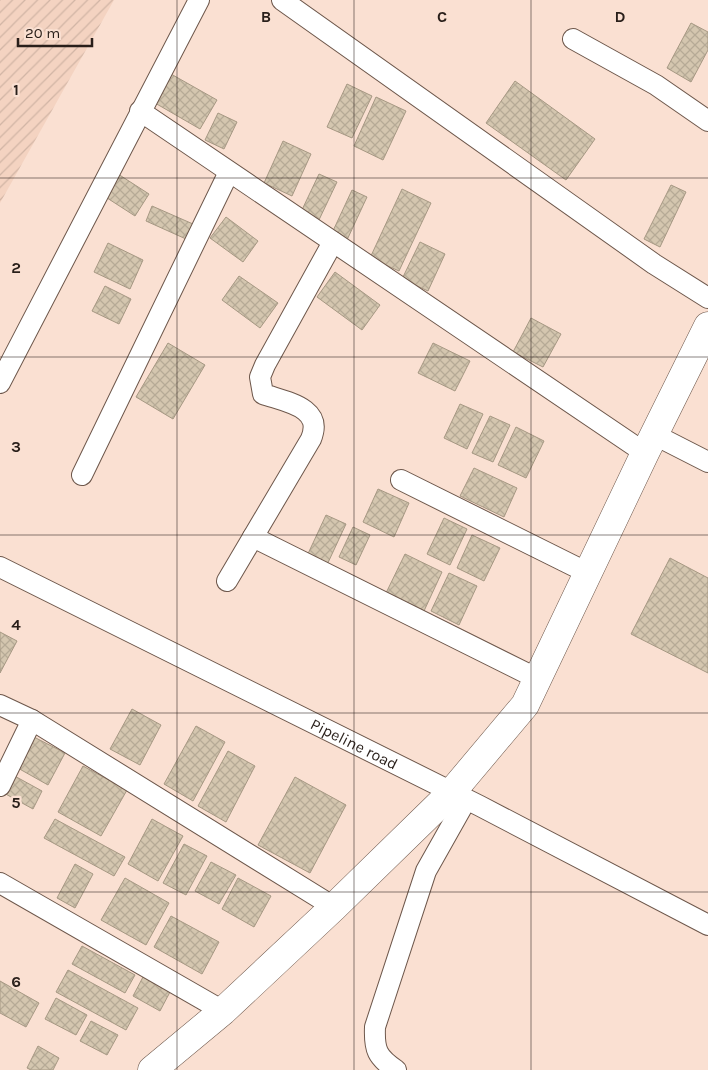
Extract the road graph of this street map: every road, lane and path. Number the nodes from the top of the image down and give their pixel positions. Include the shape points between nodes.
1 (198, 0) edge
2 (282, 0) edge
3 (573, 39) dead end
4 (140, 111) junction
5 (708, 121) edge
6 (229, 172) junction
7 (333, 242) junction
8 (708, 298) edge
9 (708, 326) edge
10 (0, 383) edge
11 (650, 444) junction
12 (708, 462) edge
13 (82, 475) dead end
14 (401, 480) dead end
15 (253, 537) junction
16 (0, 568) edge
17 (588, 573) junction
18 (227, 581) dead end
19 (538, 679) junction
20 (0, 705) edge
21 (32, 720) junction
22 (0, 786) edge
23 (459, 797) junction
24 (0, 883) edge
25 (334, 907) junction
26 (708, 925) edge
27 (223, 1011) junction
28 (152, 1070) edge
29 (396, 1070) edge

1 - 4 street
2 - 8 street via 654,264
3 - 5 street via 656,85
4 - 6 street
4 - 10 street
6 - 7 street
6 - 13 street
7 - 11 street
7 - 15 street via 260,378 263,394 302,407 313,418 315,429
9 - 11 street
11 - 12 street
11 - 17 street
14 - 17 street
15 - 18 street
15 - 19 street
16 - 23 street, Pipeline road
17 - 19 street
19 - 23 street via 525,705
20 - 21 street
21 - 22 street
21 - 25 street
23 - 25 street
23 - 26 street, Pipeline road
23 - 29 street via 426,871 375,1027 379,1056
24 - 27 street
25 - 27 street
27 - 28 street

